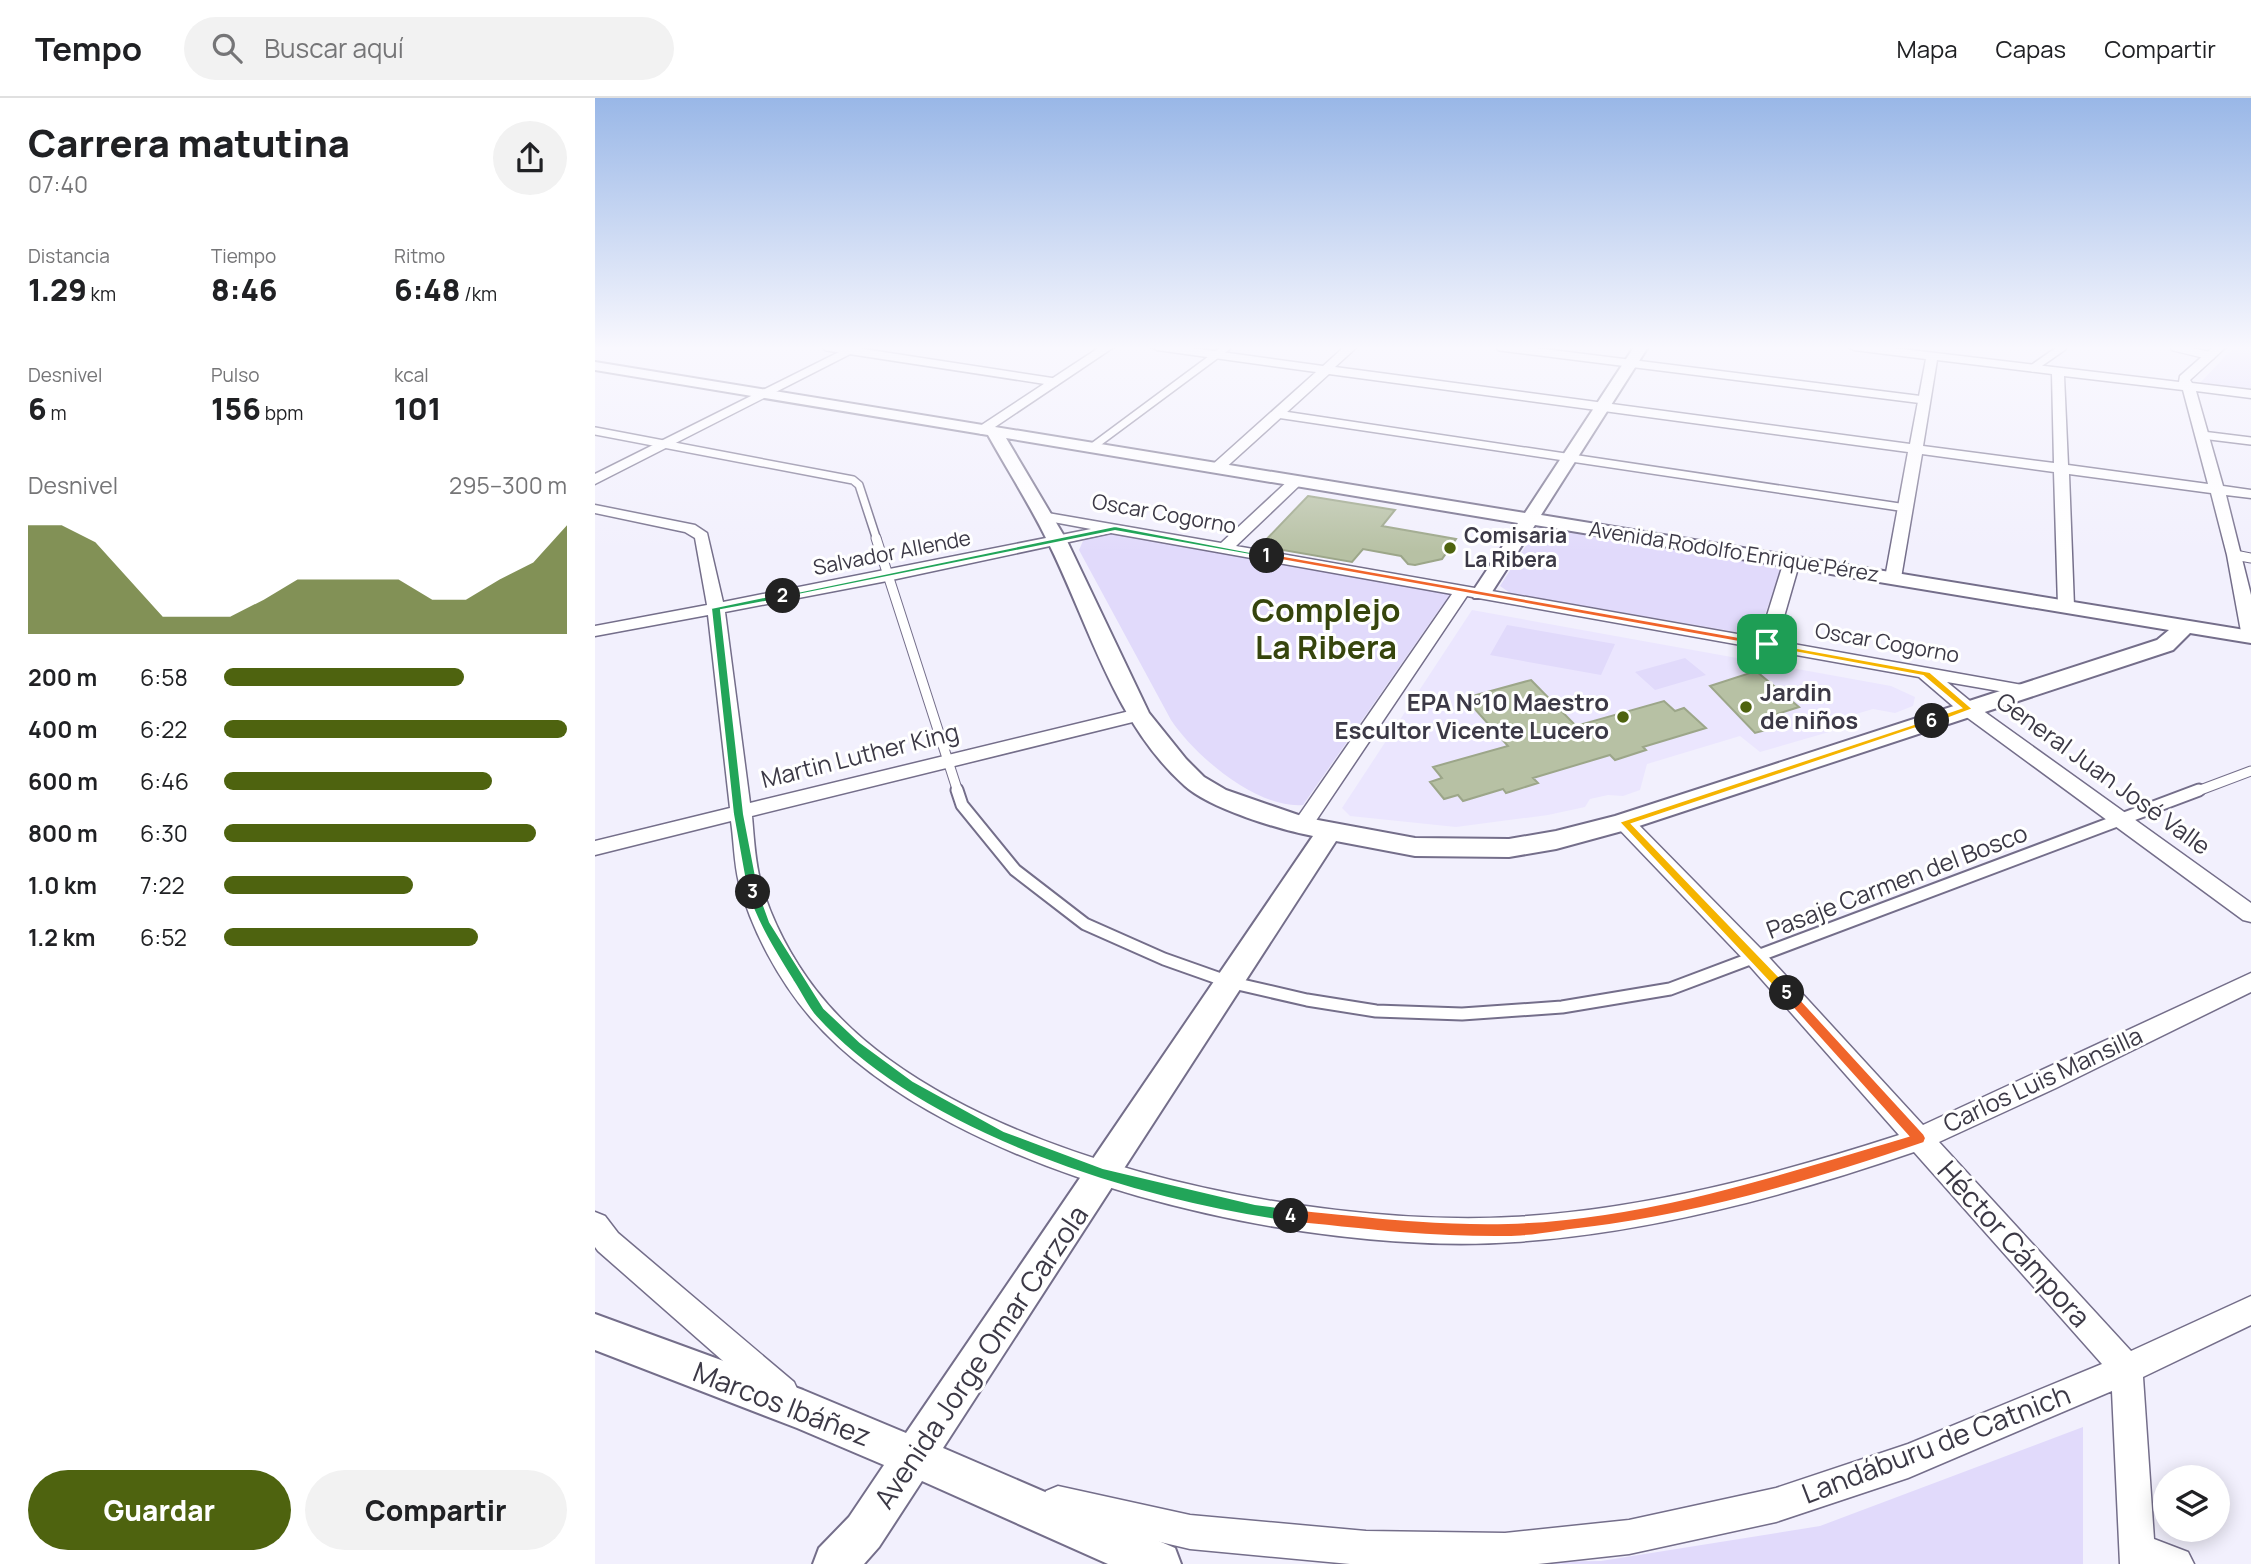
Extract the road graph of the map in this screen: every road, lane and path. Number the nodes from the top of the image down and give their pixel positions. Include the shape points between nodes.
1 (723, 415) edge
2 (890, 415) edge
3 (1009, 415) edge
4 (1135, 415) edge
5 (1275, 415) edge
6 (1287, 415) edge
7 (1596, 415) edge
8 (1663, 415) edge
9 (1922, 415) edge
10 (2060, 415) edge
11 (2196, 415) edge
12 (595, 431) edge
13 (987, 431) junction
14 (2202, 435) junction
15 (2251, 442) edge
16 (666, 444) junction
17 (1091, 448) junction
18 (1917, 450) junction
19 (1570, 457) junction
20 (1217, 468) junction
21 (2063, 469) junction
22 (595, 480) edge
23 (1296, 481) junction
24 (2217, 490) junction
25 (2251, 494) edge
26 (1906, 508) junction
27 (595, 509) edge
28 (1042, 516) junction
29 (1529, 519) junction
30 (1115, 529) junction
31 (1057, 541) junction
32 (1225, 548) junction
33 (2243, 557) edge
34 (1792, 561) junction
35 (887, 576) junction
36 (1893, 578) junction
37 (1471, 592) junction
38 (2066, 606) junction
39 (716, 608) junction
40 (2186, 626) junction
41 (595, 631) edge
42 (2251, 637) edge
43 (1767, 644) junction
44 (1926, 674) junction
45 (2022, 691) junction
46 (1968, 709) junction
47 (1138, 715) junction
48 (946, 762) junction
49 (2251, 771) edge
50 (739, 814) junction
51 (2121, 820) junction
52 (1625, 822) junction
53 (1315, 829) junction
54 (595, 848) edge
55 (2251, 914) edge
56 (1756, 958) junction
57 (1229, 982) junction
58 (2251, 982) edge
59 (1919, 1138) junction
60 (1102, 1174) junction
61 (595, 1225) edge
62 (2251, 1310) edge
63 (595, 1332) edge
64 (2127, 1369) junction
65 (803, 1410) junction
66 (915, 1457) junction
67 (984, 1487) junction
68 (860, 1548) edge
69 (2137, 1558) edge
70 (835, 1564) edge
71 (1159, 1564) edge
72 (2176, 1564) edge

1 - 16 street
2 - 13 street, Avenida Rodolfo Enrique Pérez
3 - 13 street
4 - 17 lane
5 - 20 street
6 - 19 lane
7 - 19 street, Avenida Jorge Omar Carzola
8 - 18 street
9 - 18 street
10 - 21 street
11 - 14 street
12 - 16 lane, Pasaje Carmen del Bosco
13 - 17 street, Avenida Rodolfo Enrique Pérez
13 - 28 street
14 - 15 lane
14 - 24 street
16 - 22 street
16 - 35 lane, Pasaje Carmen del Bosco via 853,480 859,485
17 - 20 street, Avenida Rodolfo Enrique Pérez
18 - 21 street
18 - 26 street
19 - 26 lane
19 - 29 street, Avenida Jorge Omar Carzola
20 - 23 street, Avenida Rodolfo Enrique Pérez
21 - 24 street
21 - 38 street
23 - 29 street, Avenida Rodolfo Enrique Pérez
23 - 32 street
24 - 25 street
24 - 33 street
26 - 36 street
27 - 39 street, Carlos Luis Mansilla via 698,531
28 - 30 street, Oscar Cogorno
28 - 31 street
29 - 34 street, Avenida Rodolfo Enrique Pérez
29 - 37 street, Avenida Jorge Omar Carzola
30 - 31 street, Salvador Allende
30 - 32 street, Oscar Cogorno
31 - 35 street, Salvador Allende
31 - 47 street
32 - 37 street, Oscar Cogorno
33 - 42 street
34 - 36 street, Avenida Rodolfo Enrique Pérez
34 - 43 street
35 - 39 street, Salvador Allende
35 - 48 lane, Pasaje Carmen del Bosco
36 - 38 street, Avenida Rodolfo Enrique Pérez
37 - 43 street, Oscar Cogorno
37 - 53 street, Avenida Jorge Omar Carzola
38 - 40 street, Avenida Rodolfo Enrique Pérez
39 - 41 street, Salvador Allende
39 - 50 street, Carlos Luis Mansilla
40 - 42 street, Avenida Rodolfo Enrique Pérez
40 - 45 street via 2165,645
43 - 44 street, Oscar Cogorno
44 - 45 street, Oscar Cogorno
44 - 46 street, General Juan José Valle
45 - 46 street
46 - 51 street, General Juan José Valle
46 - 52 street
47 - 48 street, Martin Luther King
47 - 53 street via 1195,782 1217,796
48 - 50 street, Martin Luther King
48 - 57 lane, Pasaje Carmen del Bosco via 961,805 1015,870 1046,895 1085,924
49 - 51 lane, Pasaje Carmen del Bosco
50 - 54 street, Martin Luther King
50 - 60 street, Carlos Luis Mansilla via 749,881 764,923 819,1012 908,1084 999,1135
51 - 55 street, General Juan José Valle
51 - 56 lane, Pasaje Carmen del Bosco
52 - 53 street via 1556,840 1465,850 1415,847
52 - 56 street, Héctor Cámpora
53 - 57 street, Avenida Jorge Omar Carzola
56 - 57 lane, Pasaje Carmen del Bosco via 1670,989 1562,1007 1462,1014 1376,1011
56 - 59 street, Héctor Cámpora
57 - 60 street, Avenida Jorge Omar Carzola
58 - 59 street, Carlos Luis Mansilla
59 - 60 street, Carlos Luis Mansilla via 1693,1203 1615,1219 1510,1230 1341,1223 1255,1211
59 - 64 street, Héctor Cámpora
60 - 66 street, Avenida Jorge Omar Carzola
61 - 65 street via 608,1242
62 - 64 street, Landáburu de Catnich
63 - 65 street, Marcos Ibáñez
64 - 67 street, Landáburu de Catnich via 1907,1461 1776,1505 1629,1537 1505,1550 1366,1548 1190,1532
64 - 69 street
65 - 66 street, Marcos Ibáñez
66 - 67 street, Marcos Ibáñez
66 - 68 street, Avenida Jorge Omar Carzola
67 - 71 street, Marcos Ibáñez
68 - 70 street, Avenida Jorge Omar Carzola
69 - 72 street

